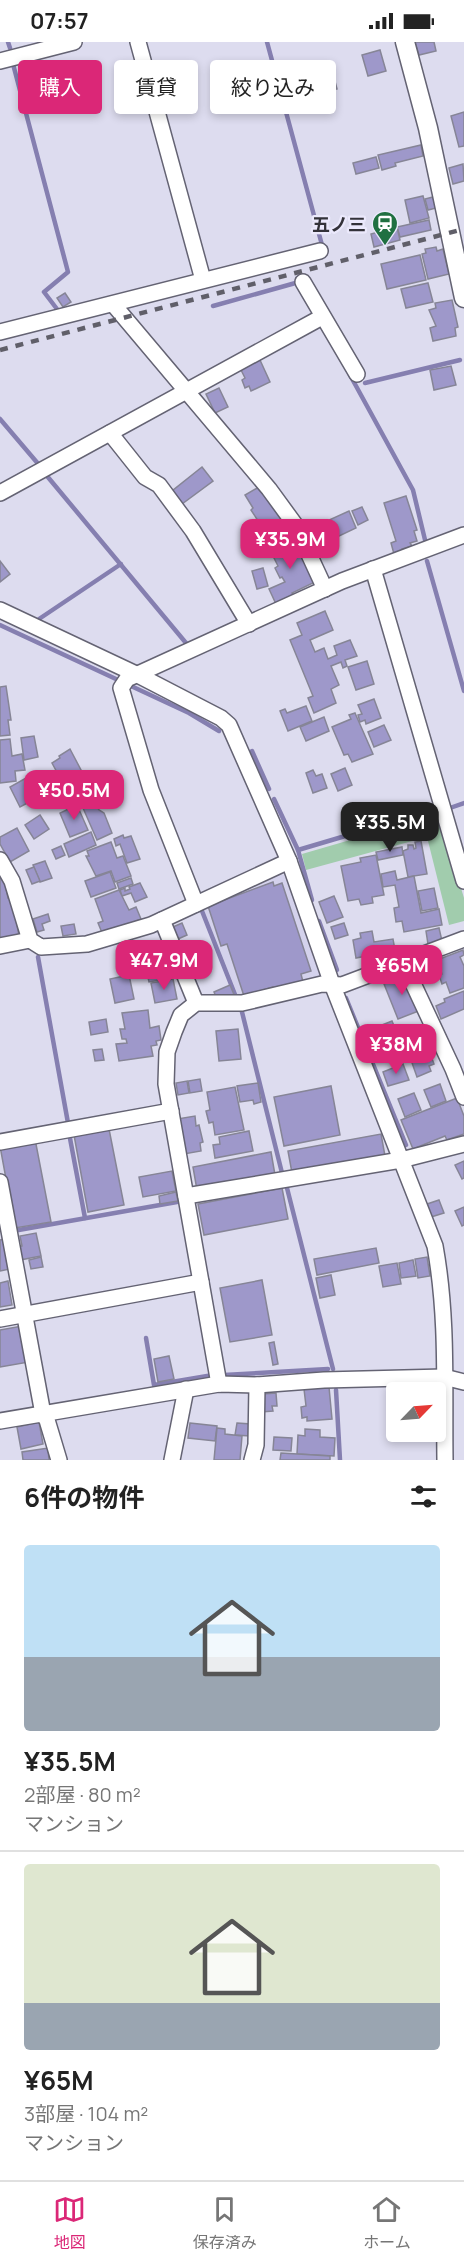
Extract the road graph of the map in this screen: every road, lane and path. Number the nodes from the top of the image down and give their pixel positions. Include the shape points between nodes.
1 (75, 42) edge
2 (138, 42) edge
3 (405, 42) edge
4 (0, 61) edge
5 (320, 251) dead end
6 (203, 280) junction
7 (303, 282) dead end
8 (464, 298) edge
9 (113, 304) junction
10 (322, 317) junction
11 (0, 332) edge
12 (357, 374) dead end
13 (187, 391) junction
14 (110, 432) junction
15 (0, 493) edge
16 (464, 535) edge
17 (373, 569) junction
18 (325, 589) junction
19 (0, 610) edge
20 (249, 624) junction
21 (128, 680) junction
22 (0, 860) edge
23 (289, 861) junction
24 (464, 881) edge
25 (196, 904) junction
26 (162, 920) junction
27 (464, 939) edge
28 (30, 940) junction
29 (0, 946) edge
30 (404, 962) junction
31 (332, 984) junction
32 (196, 1003) junction
33 (464, 1097) edge
34 (171, 1111) junction
35 (0, 1142) edge
36 (464, 1144) edge
37 (401, 1160) junction
38 (0, 1182) edge
39 (186, 1196) junction
40 (201, 1282) junction
41 (24, 1314) junction
42 (0, 1319) edge
43 (444, 1377) junction
44 (464, 1382) edge
45 (219, 1384) junction
46 (258, 1384) junction
47 (186, 1389) junction
48 (43, 1414) junction
49 (0, 1421) edge
50 (59, 1460) edge
51 (172, 1460) edge
52 (252, 1460) edge
53 (445, 1460) edge

1 - 4 street
2 - 6 street
3 - 8 street via 428,128
5 - 6 street
6 - 9 street
7 - 10 street
9 - 11 street
9 - 13 street
10 - 12 street
10 - 13 street
13 - 14 street
13 - 18 street via 270,489 296,526
14 - 15 street
14 - 20 street via 145,477 159,485 193,531
16 - 17 street
17 - 18 street
17 - 24 street
18 - 20 street
19 - 21 street
20 - 21 street
21 - 23 street via 221,718 229,725
21 - 25 street via 151,790
22 - 28 street via 12,882
23 - 25 street
23 - 31 street
25 - 26 street
26 - 28 street via 87,944 41,947
26 - 32 street
27 - 30 street
28 - 29 street
30 - 31 street via 342,985
30 - 33 street
31 - 32 street via 242,1003
31 - 37 street
32 - 34 street via 181,1015 167,1052 166,1084
34 - 35 street
34 - 39 street
36 - 37 street
37 - 39 street
37 - 43 street via 435,1246 445,1329
38 - 41 street
39 - 40 street
40 - 41 street
40 - 45 street
41 - 42 street
41 - 48 street
43 - 44 street
43 - 46 street
43 - 53 street
45 - 46 street
45 - 47 street
46 - 52 street
47 - 48 street
47 - 51 street
48 - 49 street
48 - 50 street

